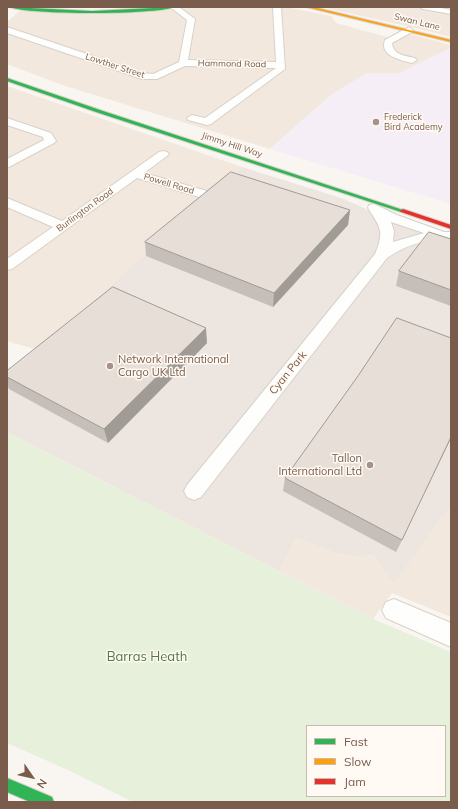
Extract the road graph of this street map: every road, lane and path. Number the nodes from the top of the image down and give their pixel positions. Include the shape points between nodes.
1 (14, 7) edge
2 (173, 7) edge
3 (277, 7) edge
4 (308, 7) edge
5 (423, 7) edge
6 (94, 10) edge
7 (451, 12) edge
8 (7, 16) edge
9 (7, 30) edge
10 (409, 30) junction
11 (451, 41) edge
12 (395, 55) junction
13 (412, 60) dead end
14 (383, 61) dead end
15 (183, 63) junction
16 (281, 65) junction
17 (7, 70) edge
18 (7, 79) edge
19 (192, 118) dead end
20 (7, 121) edge
21 (220, 141) dead end
22 (163, 154) dead end
23 (7, 164) edge
24 (135, 174) junction
25 (203, 194) edge
26 (356, 197) junction
27 (7, 202) edge
28 (374, 208) junction
29 (63, 226) junction
30 (450, 233) edge
31 (382, 255) junction
32 (7, 266) edge
33 (194, 491) dead end
34 (394, 610) dead end
35 (451, 635) edge
36 (7, 785) edge
37 (47, 802) edge

1 - 6 main road
1 - 8 main road
2 - 6 main road via 138,11
2 - 15 street via 191,19
3 - 16 street
4 - 10 main road, Swan Lane
5 - 7 street
9 - 15 street, Lowther Street via 142,76 154,77
10 - 11 main road, Swan Lane
10 - 12 street via 388,42 390,51
12 - 13 street
12 - 14 street
15 - 16 street, Hammond Road
16 - 19 street via 280,69 207,122
17 - 21 main road, Jimmy Hill Way
18 - 26 main road, Jimmy Hill Way
20 - 23 street via 50,138 50,141
22 - 24 street, Burlington Road
24 - 25 street, Powell Road
24 - 29 street, Burlington Road
26 - 28 street, Cyan Park
26 - 30 main road, Jimmy Hill Way
27 - 29 street
28 - 30 street, Cyan Park via 392,218
28 - 31 street, Cyan Park via 382,218 388,233 388,241
29 - 32 street, Burlington Road
30 - 31 street, Cyan Park via 411,239
31 - 33 street, Cyan Park
34 - 35 street
36 - 37 main road

